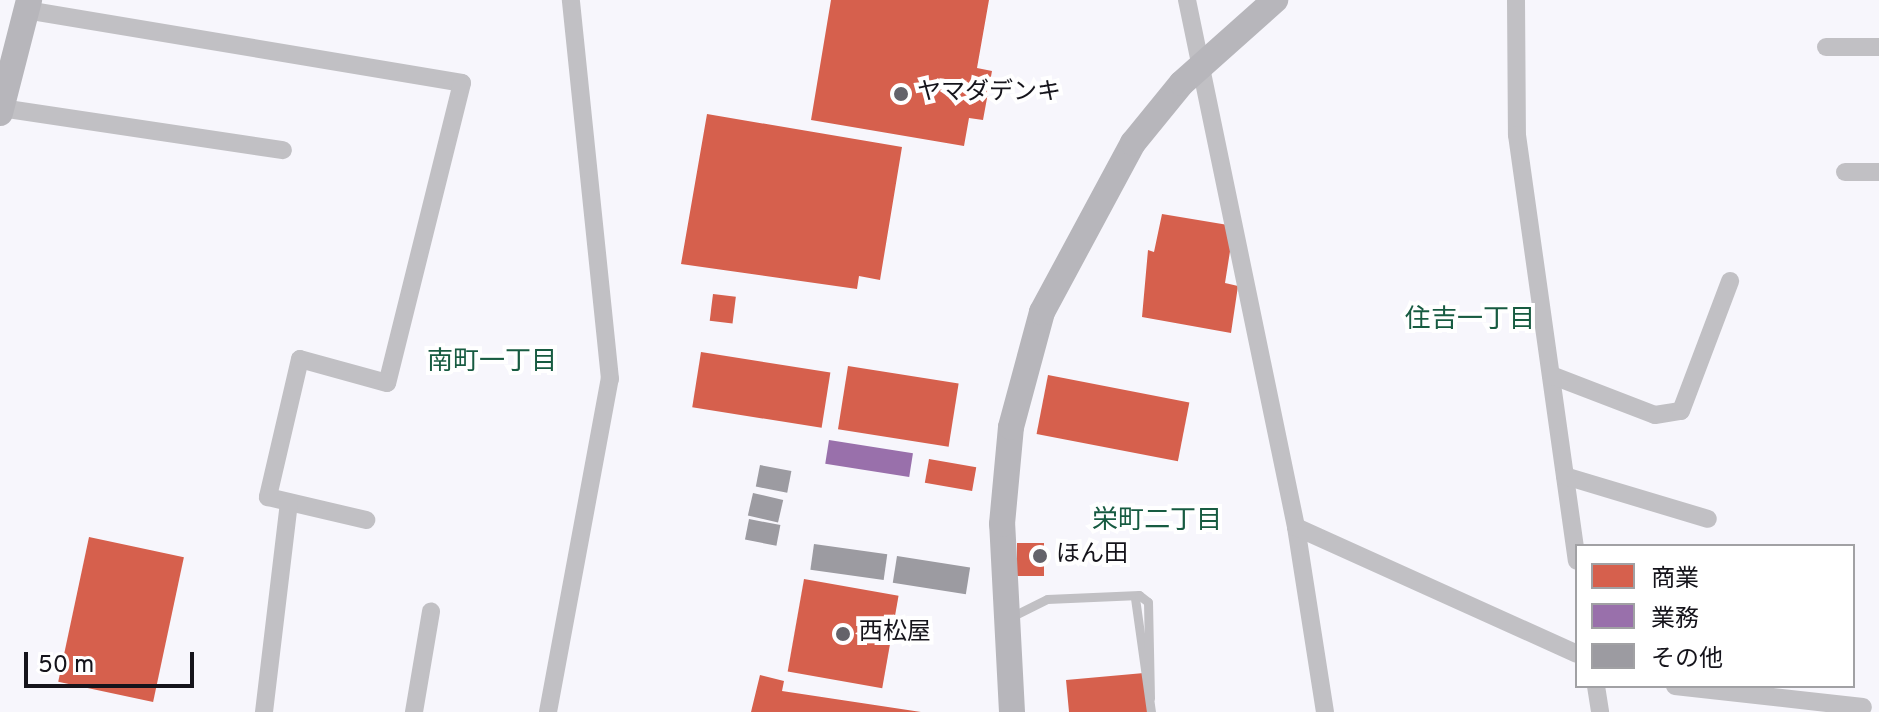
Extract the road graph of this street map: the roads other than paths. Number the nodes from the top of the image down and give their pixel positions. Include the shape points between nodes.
1 (571, 0) edge
2 (1187, 0) edge
3 (1275, 0) edge
4 (1516, 0) edge
5 (27, 5) edge
6 (1826, 47) dead end
7 (1879, 47) edge
8 (7, 57) edge
9 (1201, 66) junction
10 (1, 110) edge
11 (283, 150) dead end
12 (1845, 172) dead end
13 (1879, 172) edge
14 (1730, 281) dead end
15 (1551, 375) junction
16 (1565, 476) junction
17 (289, 502) junction
18 (1708, 519) dead end
19 (366, 520) dead end
20 (1296, 527) junction
21 (1575, 547) edge
22 (431, 611) dead end
23 (1006, 618) junction
24 (1575, 653) edge
25 (1596, 688) edge
26 (1693, 688) edge
27 (1863, 707) dead end
28 (264, 712) edge
29 (414, 712) edge
30 (548, 712) edge
31 (1012, 712) edge
32 (1151, 712) edge
33 (1325, 712) edge
34 (1600, 712) edge

1 - 30 street via 610,379
2 - 9 street
3 - 9 street
4 - 15 street via 1517,135
5 - 8 street
5 - 17 street via 462,83 387,383 300,359 268,497
6 - 7 street
8 - 10 street
9 - 20 street
9 - 23 street via 1125,156 1042,312 1011,427 1002,524
10 - 11 street
12 - 13 street
14 - 15 street via 1681,411 1655,415
15 - 16 street
16 - 18 street
16 - 21 street
17 - 19 street
17 - 28 street
20 - 24 street
20 - 33 street
22 - 29 street
23 - 31 street
23 - 32 lane via 1022,617 1047,599 1132,596 1141,603
25 - 34 street
26 - 27 street

